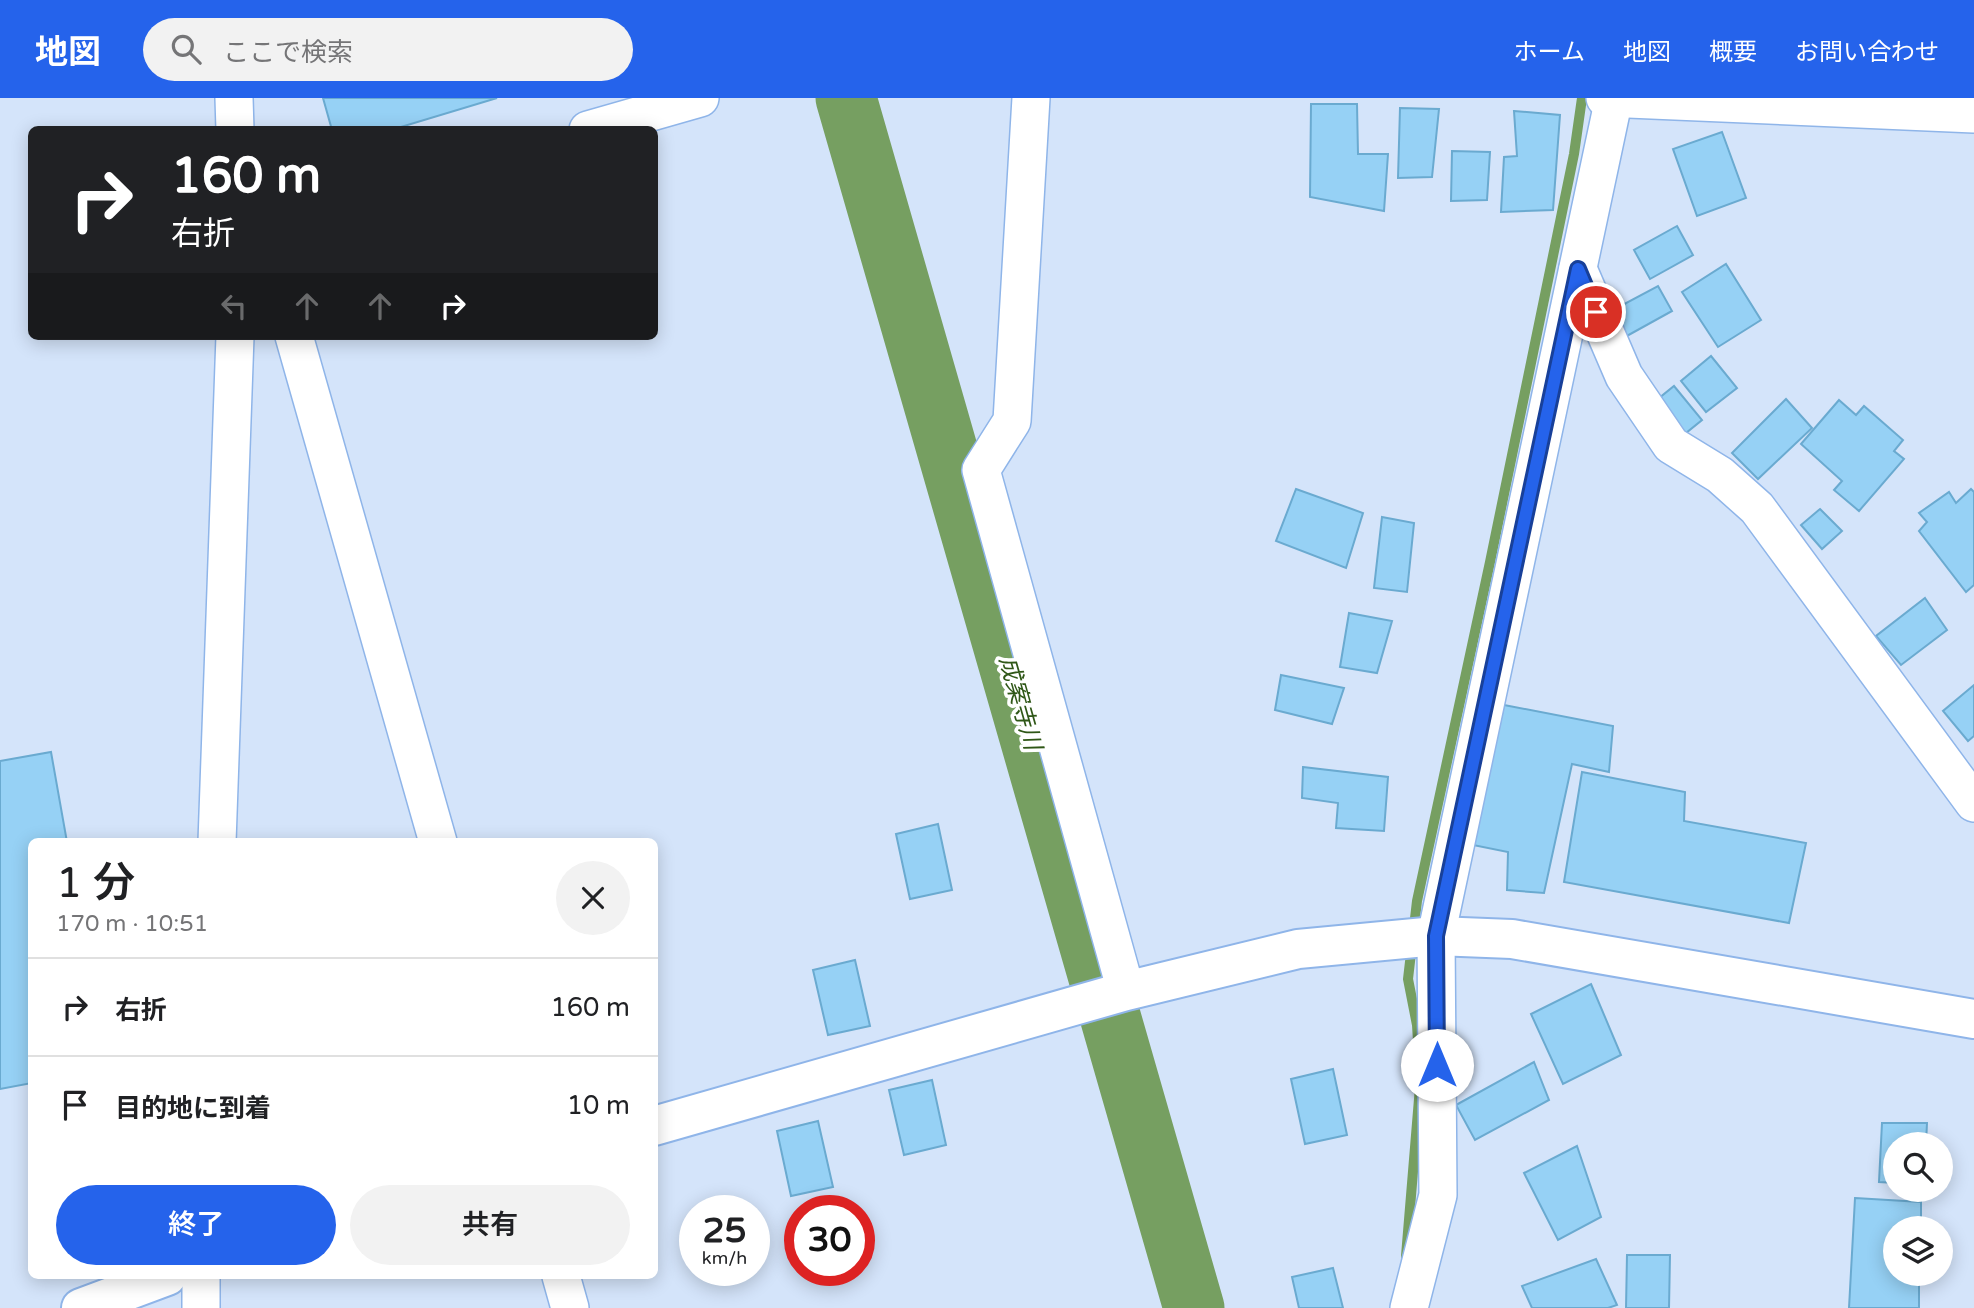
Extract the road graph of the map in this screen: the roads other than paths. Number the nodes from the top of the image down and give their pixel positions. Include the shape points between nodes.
1 (234, 98) edge
2 (700, 98) edge
3 (1031, 98) edge
4 (1605, 98) edge
5 (1614, 98) edge
6 (1821, 103) edge
7 (1974, 114) edge
8 (235, 126) edge
9 (602, 126) edge
10 (1578, 269) junction
11 (234, 340) edge
12 (295, 340) edge
13 (1974, 803) edge
14 (216, 838) edge
15 (437, 838) edge
16 (1436, 936) junction
17 (1126, 991) junction
18 (1974, 1019) edge
19 (658, 1125) edge
20 (159, 1279) edge
21 (201, 1279) edge
22 (562, 1279) edge
23 (81, 1308) edge
24 (201, 1308) edge
25 (570, 1308) edge
26 (1409, 1308) edge

1 - 8 street
2 - 9 street
3 - 17 street via 1012,421 981,470
4 - 5 street
5 - 6 street
5 - 10 street
6 - 7 street
10 - 13 street via 1624,376 1671,445 1720,475 1757,508
10 - 16 street
11 - 14 street
12 - 15 street
16 - 17 street via 1298,949
16 - 18 street via 1512,939
16 - 26 street via 1438,1195
17 - 19 street
20 - 23 street
21 - 24 street
22 - 25 street

